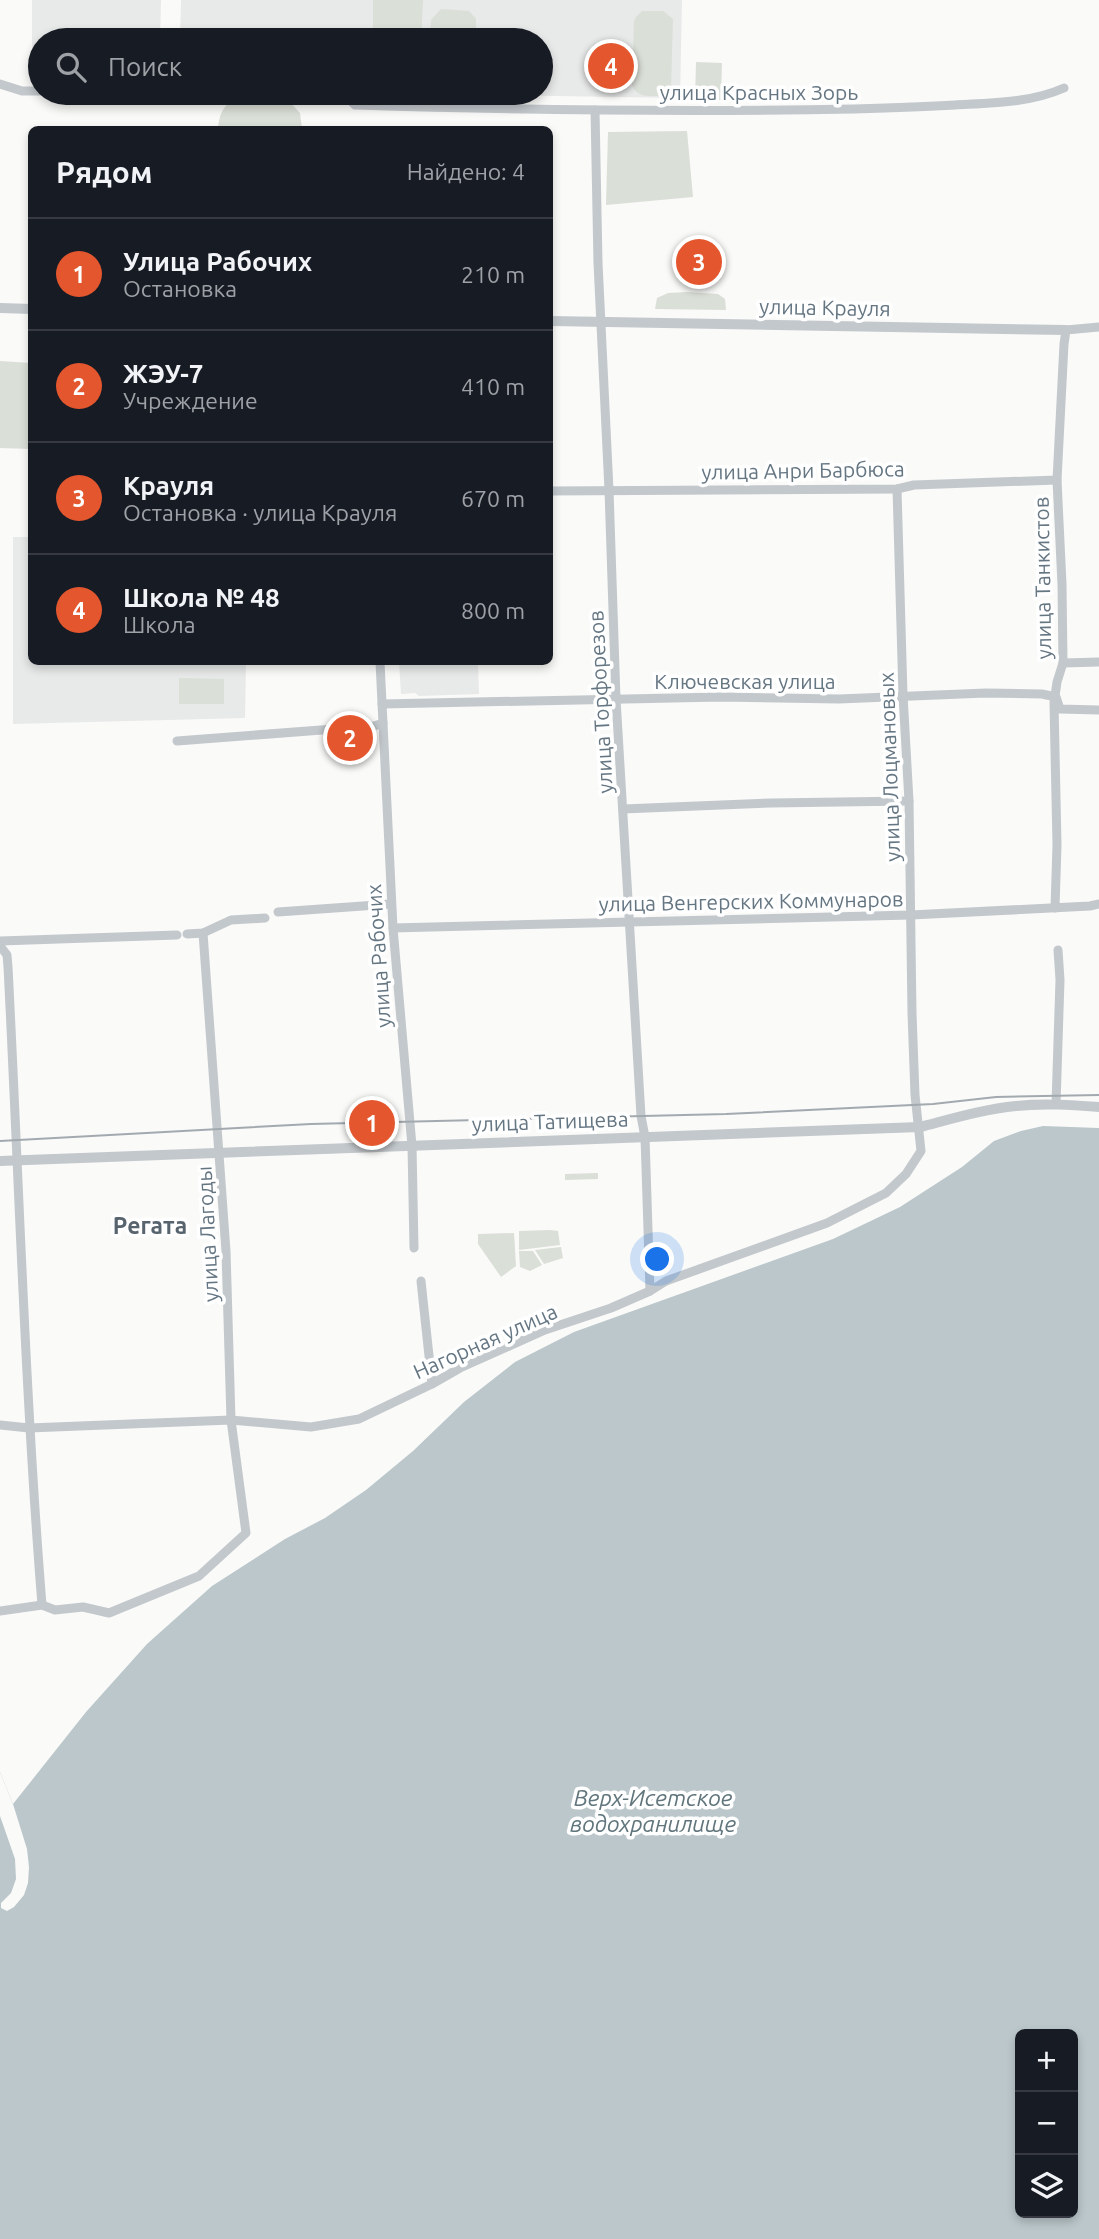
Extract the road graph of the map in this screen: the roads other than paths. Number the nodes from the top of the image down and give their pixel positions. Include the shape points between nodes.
1 (0, 84) edge
2 (1064, 88) dead end
3 (28, 91) edge
4 (355, 105) edge
5 (595, 110) junction
6 (0, 308) edge
7 (28, 309) edge
8 (553, 321) edge
9 (603, 321) junction
10 (1099, 327) edge
11 (1066, 330) junction
12 (1057, 480) junction
13 (898, 489) junction
14 (610, 490) junction
15 (553, 491) edge
16 (1099, 662) edge
17 (1063, 663) junction
18 (380, 665) edge
19 (903, 695) junction
20 (1056, 697) junction
21 (616, 699) junction
22 (382, 704) junction
23 (1099, 710) edge
24 (383, 723) junction
25 (177, 741) dead end
26 (909, 801) junction
27 (623, 809) junction
28 (1099, 891) edge
29 (391, 904) junction
30 (1098, 904) edge
31 (1055, 908) junction
32 (278, 912) dead end
33 (911, 915) junction
34 (265, 918) dead end
35 (629, 922) junction
36 (393, 928) junction
37 (203, 933) junction
38 (187, 934) dead end
39 (177, 935) dead end
40 (0, 941) edge
41 (0, 946) edge
42 (1058, 950) dead end
43 (1056, 1104) junction
44 (1099, 1107) edge
45 (920, 1127) junction
46 (645, 1137) junction
47 (412, 1146) junction
48 (220, 1153) junction
49 (0, 1161) edge
50 (18, 1161) junction
51 (414, 1248) dead end
52 (421, 1281) dead end
53 (650, 1291) junction
54 (432, 1384) junction
55 (231, 1420) junction
56 (0, 1425) edge
57 (29, 1428) junction
58 (42, 1605) junction
59 (0, 1611) edge

1 - 3 street
2 - 5 street, улица Красных Зорь via 1043,97 999,103
4 - 5 street, улица Красных Зорь
5 - 9 street, улица Торфорезов
6 - 7 street
8 - 9 street, улица Крауля
9 - 11 street, улица Крауля
9 - 14 street, улица Торфорезов
10 - 11 street, улица Крауля
11 - 12 street, улица Танкистов
12 - 13 street, улица Анри Барбюса
12 - 17 street, улица Танкистов
13 - 14 street, улица Анри Барбюса
13 - 19 street, улица Лоцмановых
14 - 15 street, улица Анри Барбюса
14 - 21 street, улица Торфорезов
16 - 17 street
17 - 20 street, улица Танкистов
18 - 22 street, улица Рабочих
19 - 20 street, Ключевская улица
19 - 21 street, Ключевская улица
19 - 26 street, улица Лоцмановых
20 - 23 street, Ключевская улица via 1060,709
20 - 31 street, улица Танкистов
21 - 22 street, Ключевская улица
21 - 27 street, улица Торфорезов
22 - 24 street, улица Рабочих
24 - 25 street
24 - 29 street, улица Рабочих
26 - 27 street
26 - 33 street, улица Лоцмановых
27 - 35 street, улица Торфорезов
28 - 30 street, улица Венгерских Коммунаров
29 - 32 street
29 - 36 street, улица Рабочих
30 - 31 street, улица Венгерских Коммунаров
31 - 33 street, улица Венгерских Коммунаров
33 - 35 street, улица Венгерских Коммунаров
33 - 45 street, улица Лоцмановых via 915,1095
34 - 37 street via 231,920
35 - 36 street, улица Венгерских Коммунаров
35 - 46 street, улица Торфорезов
36 - 47 street, улица Рабочих
37 - 38 street
37 - 48 street, улица Лагоды
39 - 40 street
41 - 50 street via 8,955
42 - 43 street
43 - 44 street, улица Татищева
43 - 45 street, улица Татищева via 977,1112
45 - 46 street, улица Татищева
45 - 53 street, Нагорная улица via 921,1152 886,1193 827,1223 666,1281
46 - 47 street, улица Татищева
46 - 53 street, улица Торфорезов
47 - 48 street, улица Татищева
47 - 51 street, улица Рабочих
48 - 50 street, улица Татищева
48 - 55 street, улица Лагоды
49 - 50 street, улица Татищева
50 - 57 street
52 - 54 street
53 - 54 street, Нагорная улица via 545,1330
54 - 55 street, Нагорная улица via 359,1419 311,1426
55 - 57 street, Нагорная улица
55 - 58 street, улица Лагоды via 246,1533 199,1576 109,1613
56 - 57 street, Нагорная улица
57 - 58 street
58 - 59 street

